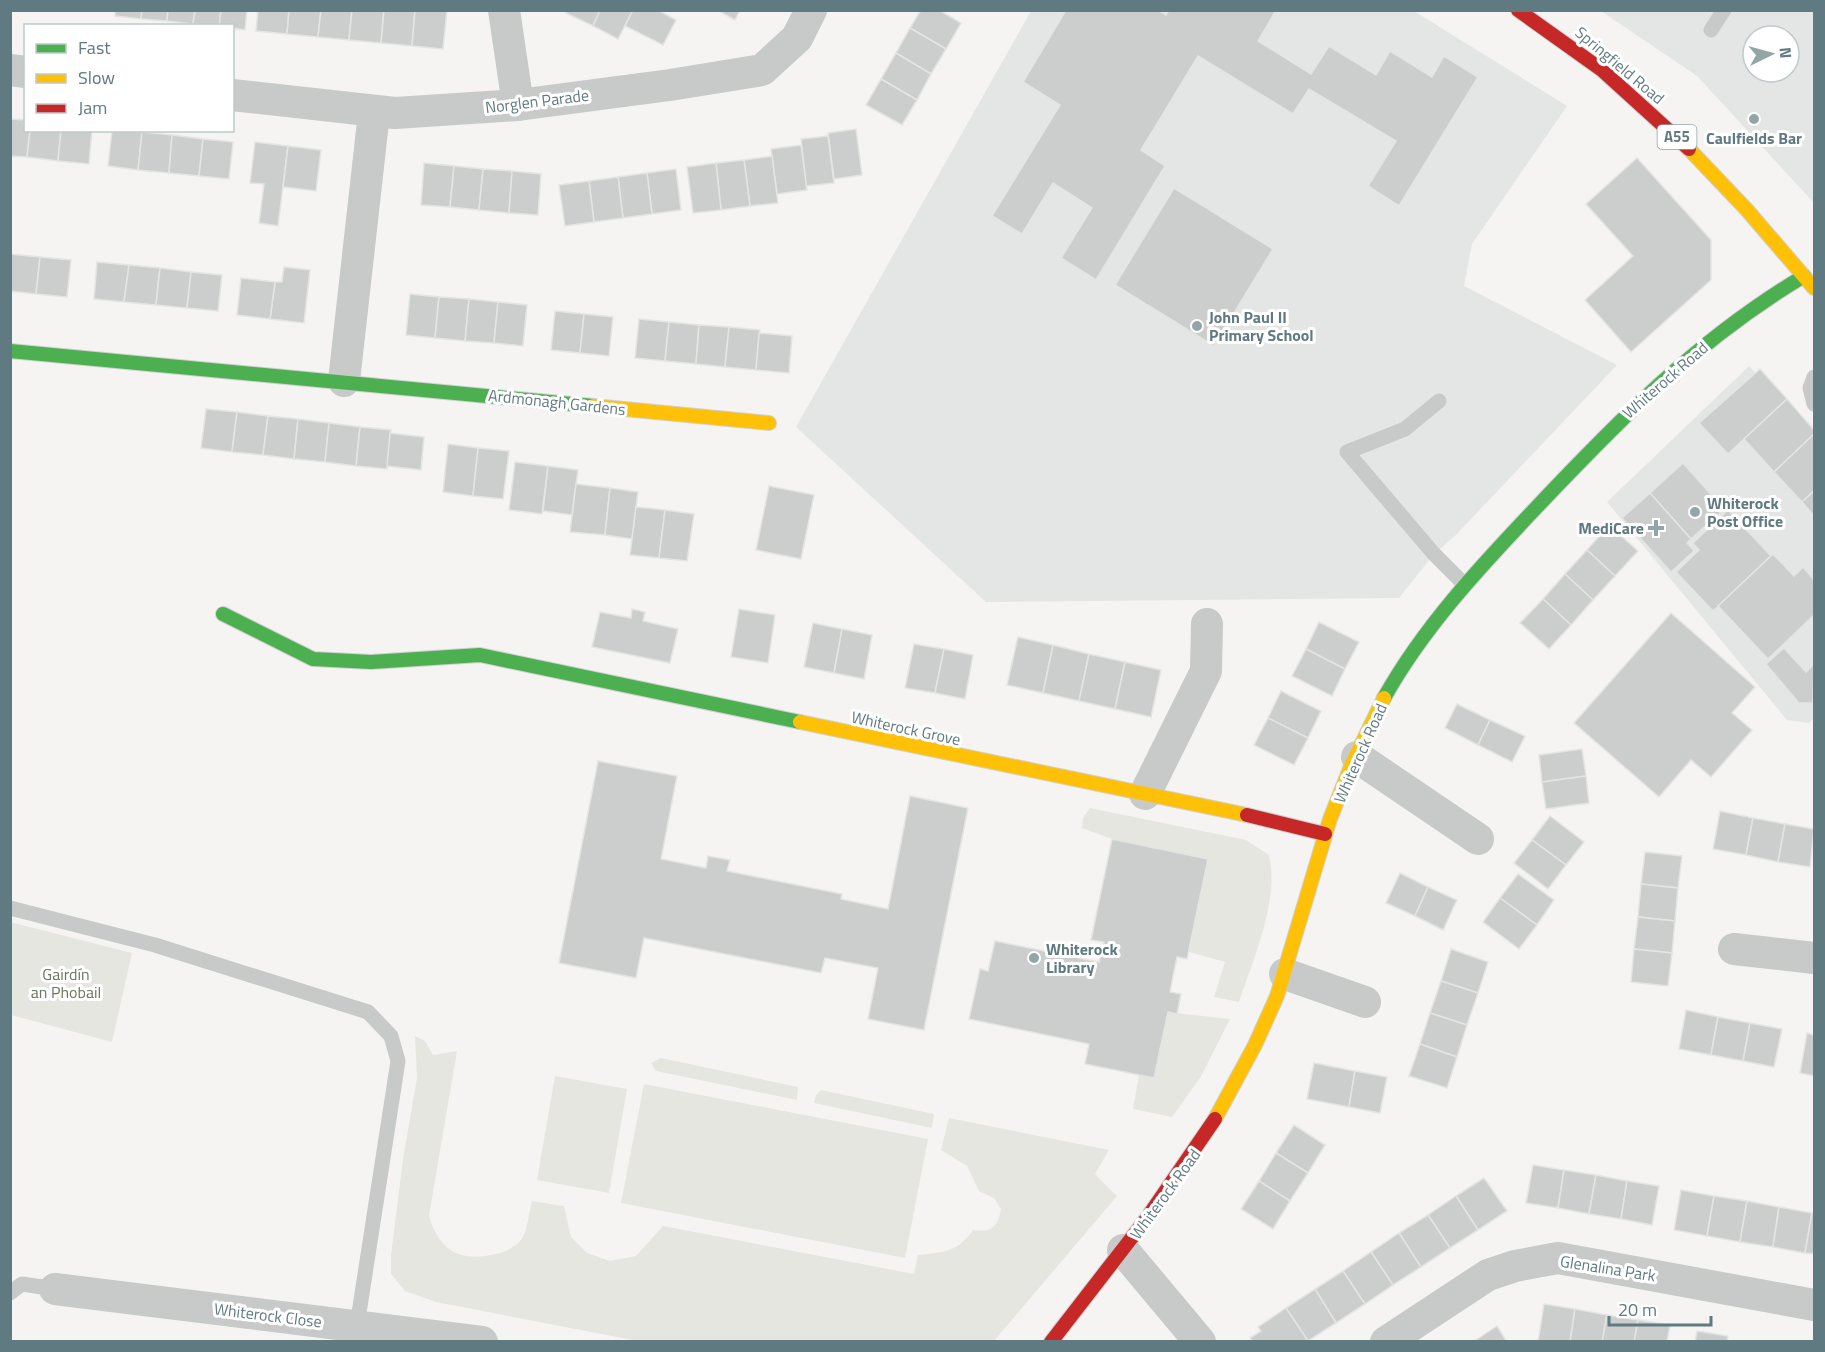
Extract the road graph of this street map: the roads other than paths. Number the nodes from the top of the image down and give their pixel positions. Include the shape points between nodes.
1 (504, 10) edge
2 (811, 10) edge
3 (1518, 10) edge
4 (1724, 10) edge
5 (1711, 30) dead end
6 (234, 95) edge
7 (518, 105) junction
8 (374, 112) junction
9 (1811, 278) edge
10 (10, 351) edge
11 (1815, 377) edge
12 (344, 381) junction
13 (1439, 401) dead end
14 (1815, 404) edge
15 (769, 423) dead end
16 (1464, 584) junction
17 (223, 614) dead end
18 (1207, 624) dead end
19 (1357, 757) junction
20 (1144, 794) junction
21 (1325, 834) junction
22 (1478, 838) dead end
23 (10, 908) edge
24 (1734, 949) dead end
25 (1815, 958) edge
26 (1285, 974) junction
27 (1365, 1002) dead end
28 (1123, 1250) junction
29 (54, 1289) joint
30 (10, 1293) edge
31 (1815, 1305) edge
32 (357, 1326) junction
33 (482, 1341) edge
34 (1051, 1341) edge
35 (1200, 1341) edge
36 (1386, 1341) edge

1 - 7 street
2 - 7 street, Norglen Parade via 797,38 762,70
3 - 9 main road, Springfield Road / A55 via 1561,38 1641,101
4 - 5 lane
6 - 8 street, Norglen Parade
7 - 8 street, Norglen Parade via 442,112
8 - 12 street
9 - 16 main road, Whiterock Road via 1736,319 1624,415
10 - 12 main road, Ardmonagh Gardens
11 - 14 lane via 1810,388
12 - 15 main road, Ardmonagh Gardens
13 - 16 lane via 1406,429 1347,452
16 - 19 main road, Whiterock Road via 1386,694
17 - 20 main road, Whiterock Grove via 313,659 371,662 480,655
18 - 20 street via 1206,670
19 - 21 main road, Whiterock Road
19 - 22 street
20 - 21 main road, Whiterock Grove
21 - 26 main road, Whiterock Road
23 - 32 lane via 155,945 368,1012 391,1036 398,1061
24 - 25 street
26 - 27 street
26 - 28 main road, Whiterock Road via 1246,1068 1194,1156
28 - 34 main road, Whiterock Road
28 - 35 street
29 - 30 lane via 22,1284
29 - 32 street, Whiterock Close
31 - 36 street, Glenalina Park via 1558,1258 1488,1275
32 - 33 street, Whiterock Close

